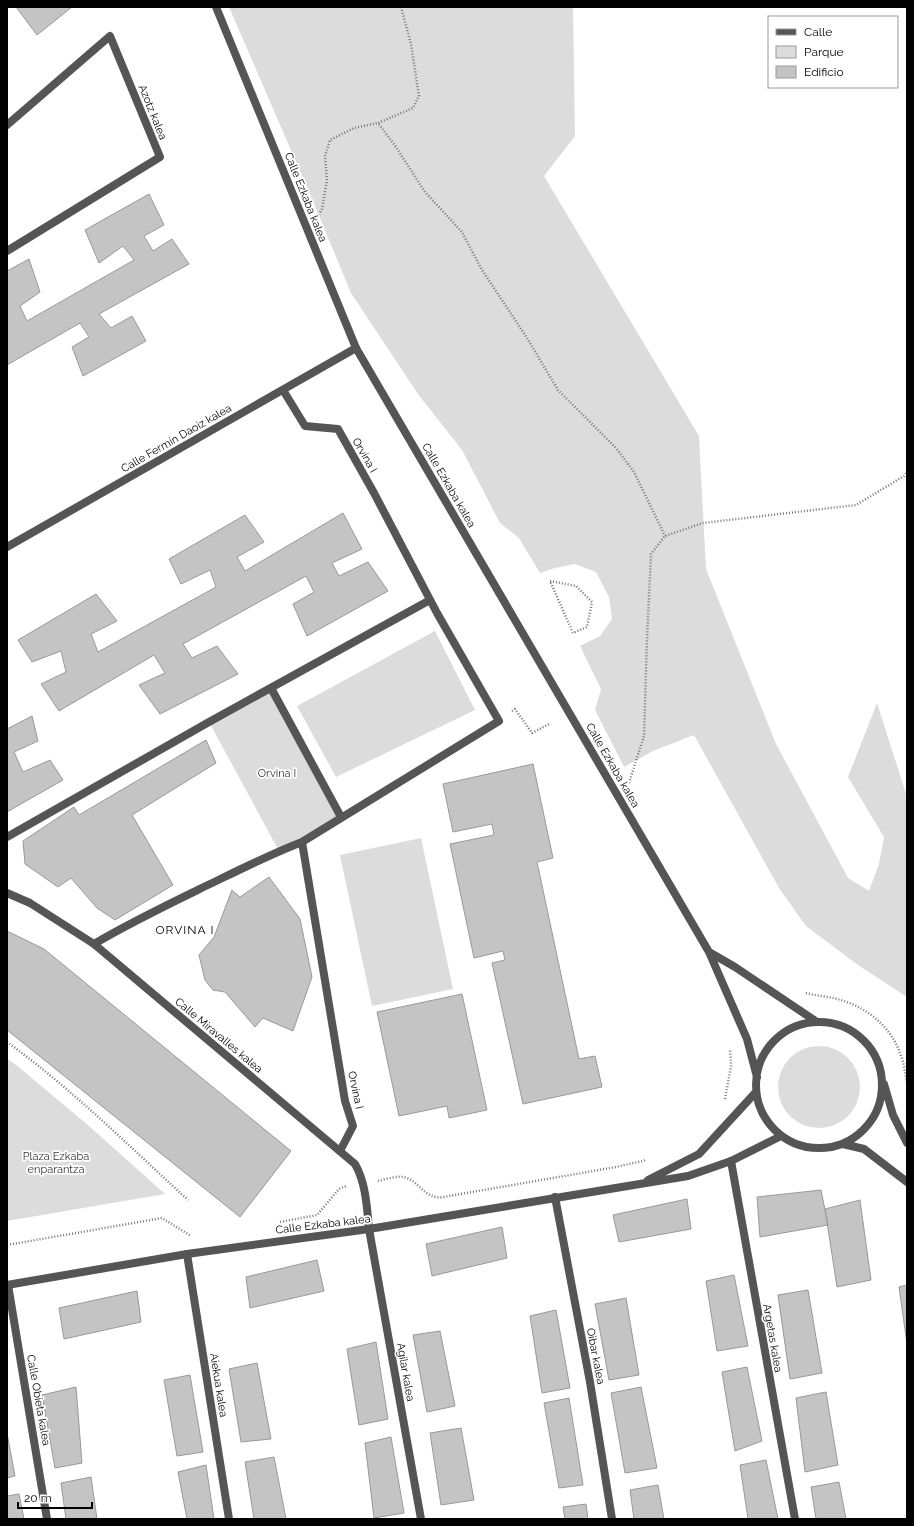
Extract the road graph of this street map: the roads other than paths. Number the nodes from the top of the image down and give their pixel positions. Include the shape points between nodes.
1 (216, 7) edge
2 (7, 125) edge
3 (7, 251) edge
4 (356, 348) junction
5 (283, 390) junction
6 (7, 547) edge
7 (430, 600) junction
8 (271, 688) junction
9 (341, 817) junction
10 (7, 837) edge
11 (302, 842) junction
12 (7, 893) edge
13 (94, 944) junction
14 (709, 952) junction
15 (817, 1022) junction
16 (878, 1063) junction
17 (757, 1077) junction
18 (756, 1092) junction
19 (781, 1136) junction
20 (907, 1143) edge
21 (843, 1144) junction
22 (340, 1151) junction
23 (730, 1161) junction
24 (907, 1182) edge
25 (642, 1183) junction
26 (555, 1198) junction
27 (369, 1229) junction
28 (187, 1254) junction
29 (8, 1285) edge
30 (47, 1519) edge
31 (229, 1519) edge
32 (421, 1519) edge
33 (612, 1519) edge
34 (795, 1519) edge

1 - 4 street, Calle Ezkaba kalea
2 - 3 street, Azotz kalea via 110,36 160,157
4 - 5 street, Calle Fermín Daoiz kalea
4 - 14 street, Calle Ezkaba kalea
5 - 6 street, Calle Fermín Daoiz kalea
5 - 7 street, Orvina I via 305,426 338,429
7 - 8 street
7 - 9 street, Orvina I via 499,721
8 - 9 street
8 - 10 street
9 - 11 street
11 - 13 street via 175,901
11 - 22 street, Orvina I via 345,1100 353,1126
12 - 13 street, Calle Miravalles kalea via 30,903
13 - 22 street, Calle Miravalles kalea
14 - 15 street, Calle Ezkaba kalea
14 - 17 street, Calle Ezkaba kalea via 747,1039
15 - 16 street via 836,1024 854,1032 869,1046
15 - 17 street via 796,1026 778,1036 765,1052
16 - 20 street via 893,1115
16 - 21 street via 882,1079 877,1111 869,1125
17 - 18 street
18 - 19 street via 760,1109 769,1124
18 - 25 street, Calle Ezkaba kalea via 699,1154
19 - 21 street via 800,1146 822,1149
19 - 23 street, Calle Ezkaba kalea
21 - 24 street via 864,1149
22 - 27 street, Calle Miravalles kalea via 355,1164 361,1174
23 - 25 street, Calle Ezkaba kalea via 688,1176
23 - 34 street, Argetas kalea
25 - 26 street, Calle Ezkaba kalea
26 - 27 street, Calle Ezkaba kalea
26 - 33 street, Oibar kalea via 590,1382
27 - 28 street, Calle Ezkaba kalea
27 - 32 street, Agilar kalea
28 - 29 street, Calle Ezkaba kalea
28 - 31 street, Aiekua kalea
29 - 30 street, Calle Obieta kalea

